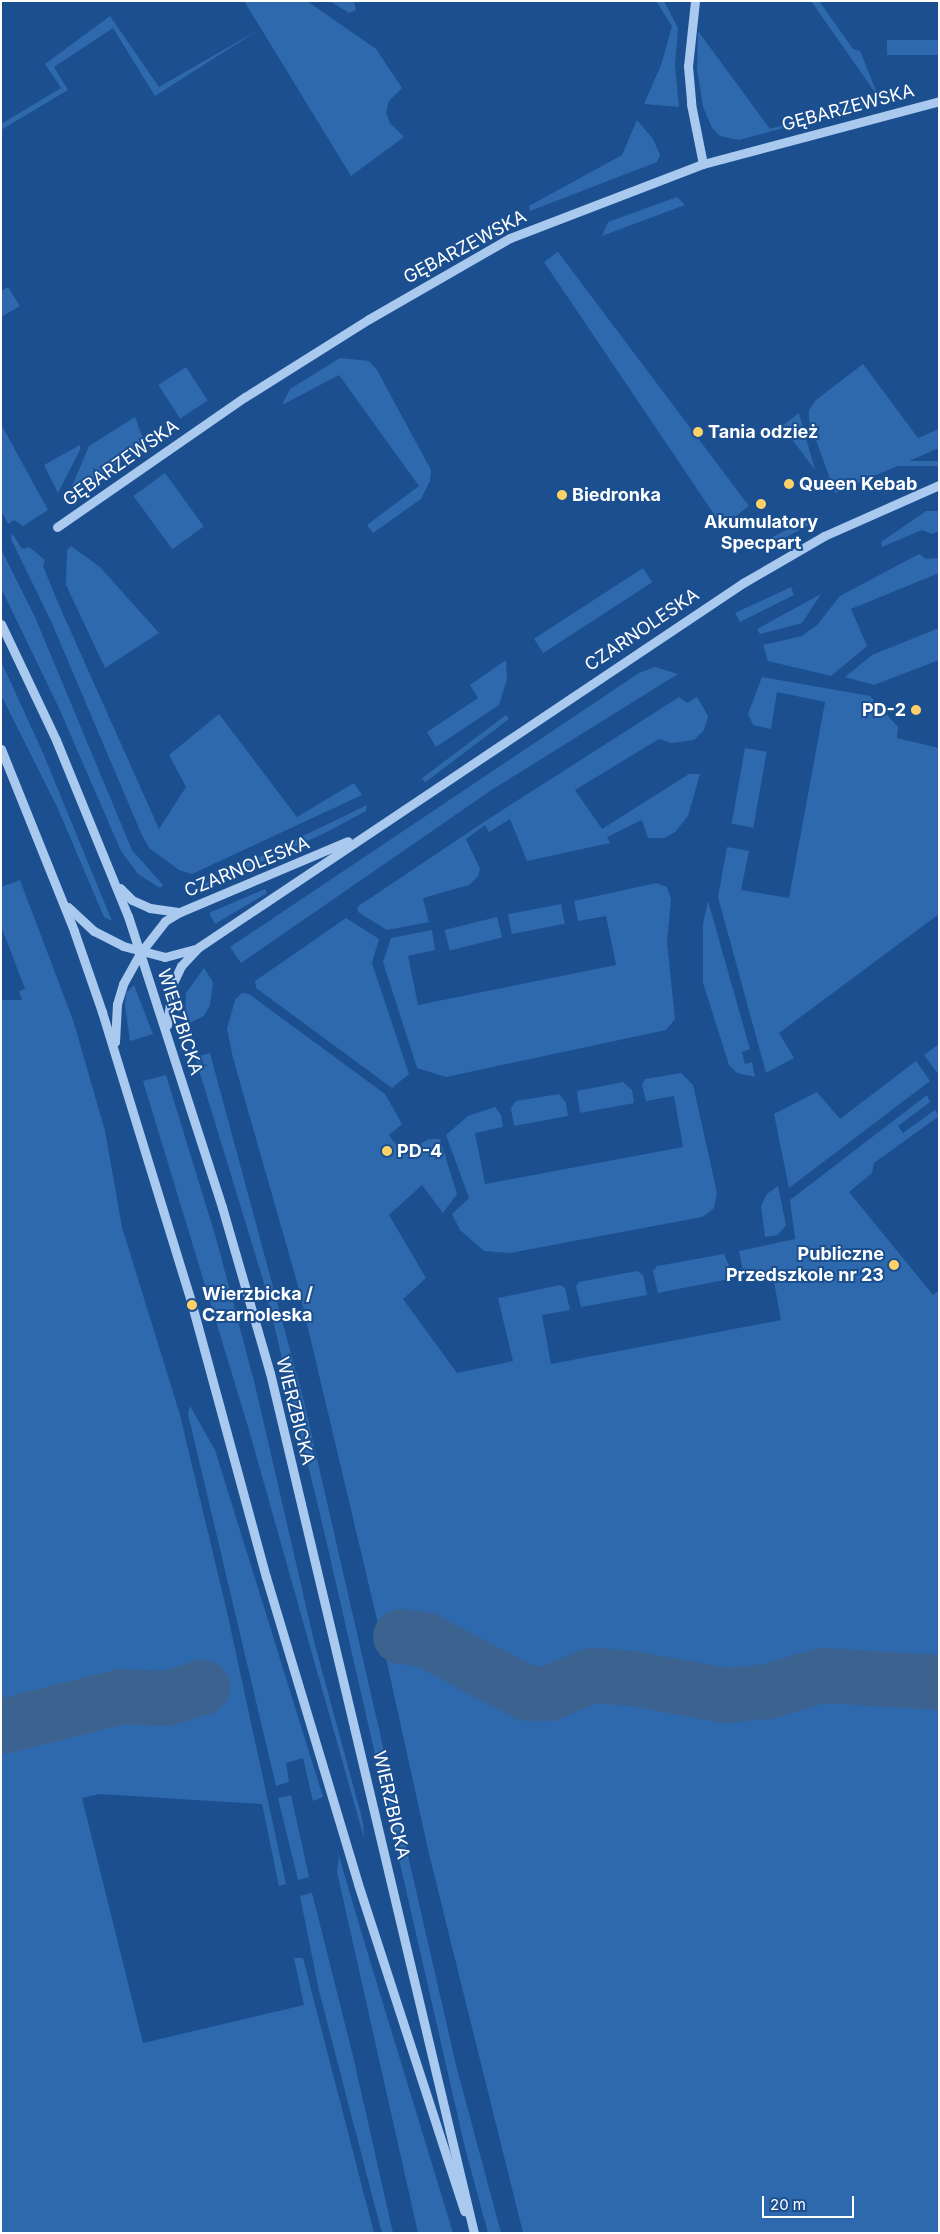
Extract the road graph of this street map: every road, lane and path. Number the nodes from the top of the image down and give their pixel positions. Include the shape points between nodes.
1 (695, 1) edge
2 (939, 101) edge
3 (703, 164) junction
4 (939, 484) edge
5 (56, 527) dead end
6 (1, 624) edge
7 (1, 749) edge
8 (377, 827) junction
9 (115, 882) junction
10 (62, 898) junction
11 (180, 912) junction
12 (199, 947) junction
13 (141, 952) junction
14 (167, 1037) junction
15 (115, 1052) junction
16 (473, 2233) edge

1 - 3 street via 688,66 691,104
2 - 3 street, GĘBARZEWSKA
3 - 5 street, GĘBARZEWSKA via 510,238 369,319 245,397
4 - 8 street, CZARNOLESKA via 785,556
6 - 9 street, WIERZBICKA via 56,740
7 - 10 street, WIERZBICKA
8 - 11 street, CZARNOLESKA
8 - 12 street, CZARNOLESKA
9 - 11 street via 132,900 150,908
9 - 13 street, WIERZBICKA
10 - 13 street via 75,916 94,931
10 - 15 street, WIERZBICKA
11 - 13 street, CZARNOLESKA via 166,921
12 - 13 street via 165,957
12 - 14 street via 181,966 173,983
13 - 14 street, WIERZBICKA
13 - 15 street, CZARNOLESKA via 123,984 117,1004
14 - 16 street, WIERZBICKA via 222,1206 270,1373
15 - 16 street, WIERZBICKA via 192,1305 266,1577 358,1884

